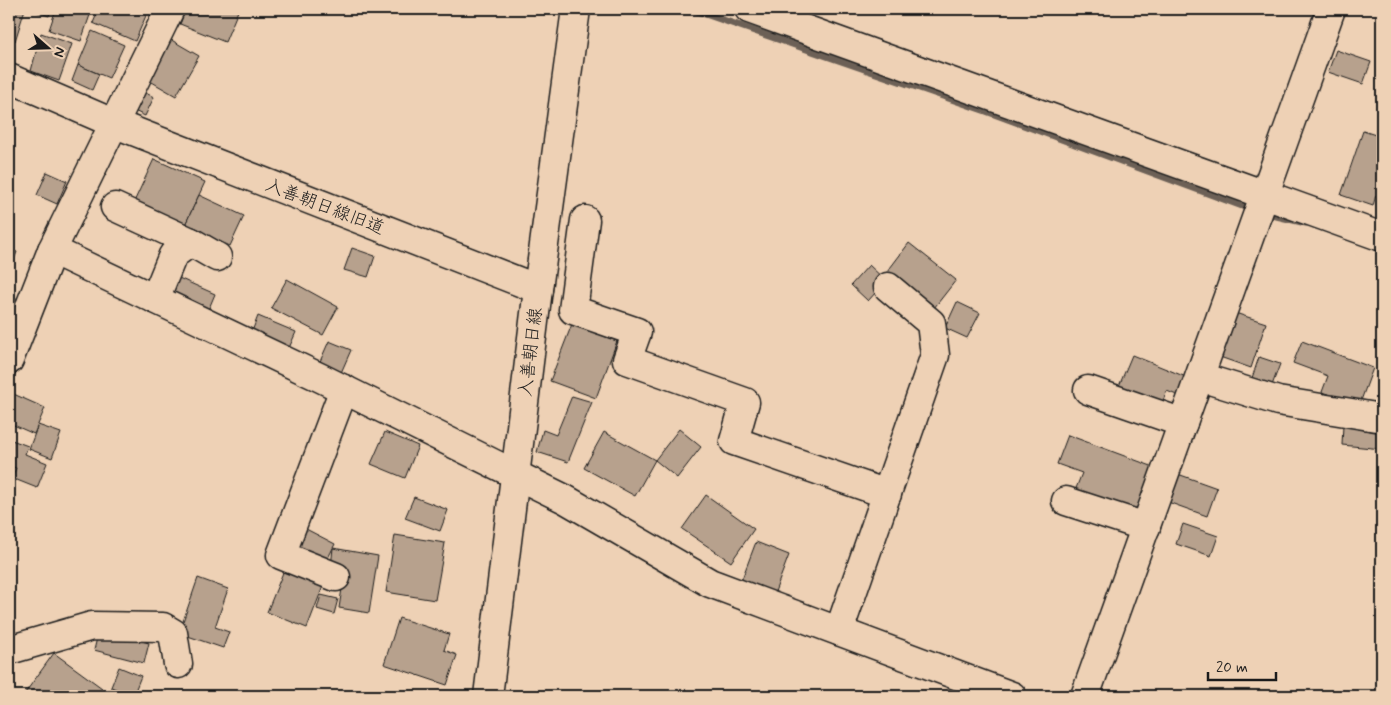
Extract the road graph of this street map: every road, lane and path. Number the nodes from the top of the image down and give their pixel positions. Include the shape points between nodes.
1 (170, 9) edge
2 (576, 9) edge
3 (749, 9) edge
4 (1331, 9) edge
5 (9, 78) edge
6 (113, 122) junction
7 (1265, 194) junction
8 (115, 207) dead end
9 (585, 220) dead end
10 (1382, 236) edge
11 (191, 242) junction
12 (52, 250) junction
13 (217, 257) dead end
14 (888, 287) dead end
15 (538, 289) junction
16 (155, 299) junction
17 (18, 308) edge
18 (9, 360) edge
19 (1200, 376) junction
20 (344, 390) junction
21 (1088, 390) dead end
22 (1382, 418) edge
23 (1183, 423) junction
24 (515, 474) junction
25 (886, 494) junction
26 (1066, 501) dead end
27 (1146, 527) junction
28 (336, 577) dead end
29 (839, 631) junction
30 (9, 650) edge
31 (178, 664) dead end
32 (488, 696) edge
33 (1012, 696) edge
34 (1086, 696) edge

1 - 6 street
2 - 15 street, 入善朝日線
3 - 7 street
4 - 7 street
5 - 6 street, 入善朝日線旧道
6 - 12 street
6 - 15 street, 入善朝日線旧道
7 - 10 street
7 - 19 street
8 - 11 street
9 - 25 street via 573,310 637,332 627,360 746,402 734,441
11 - 13 street
11 - 16 street via 174,256
12 - 16 street
12 - 17 street
14 - 25 street via 931,323 935,355
15 - 24 street, 入善朝日線
16 - 20 street
17 - 18 street
19 - 22 street via 1278,401
19 - 23 street
20 - 24 street
20 - 28 street via 281,554
21 - 23 street
23 - 27 street
24 - 29 street via 565,499 710,583
24 - 32 street, 入善朝日線
25 - 29 street
26 - 27 street
27 - 34 street
29 - 33 street
30 - 31 street via 92,626 163,627 173,633

